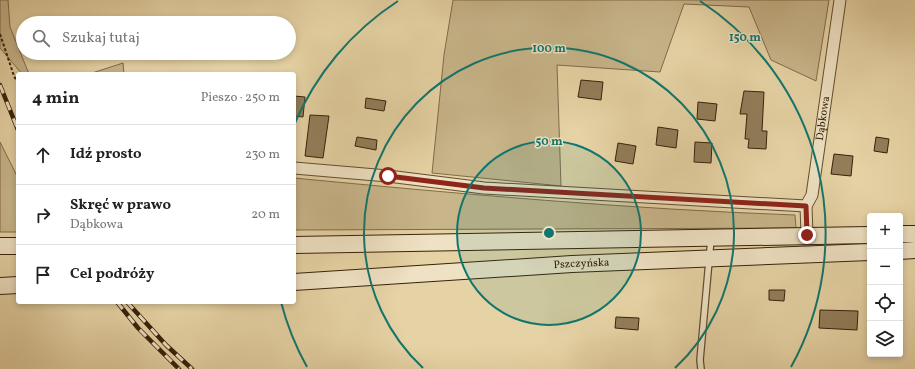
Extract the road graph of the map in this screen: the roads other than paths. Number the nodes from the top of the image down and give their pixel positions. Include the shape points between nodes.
1 (840, 0) edge
2 (296, 168) edge
3 (806, 206) junction
4 (903, 234) edge
5 (915, 234) edge
6 (807, 235) junction
7 (867, 235) edge
8 (712, 237) junction
9 (296, 245) edge
10 (0, 246) edge
11 (16, 246) edge
12 (903, 250) edge
13 (915, 250) edge
14 (867, 252) edge
15 (710, 258) junction
16 (296, 282) edge
17 (0, 286) edge
18 (16, 286) edge
19 (701, 369) edge

1 - 3 street, Dąbkowa via 812,195
2 - 3 street via 484,188
3 - 6 street, Dąbkowa
4 - 5 main road
6 - 7 main road
6 - 8 main road
8 - 9 main road
8 - 15 lane
10 - 11 main road
12 - 13 main road
14 - 15 main road, Pszczyńska
15 - 16 main road, Pszczyńska
15 - 19 lane
17 - 18 main road

